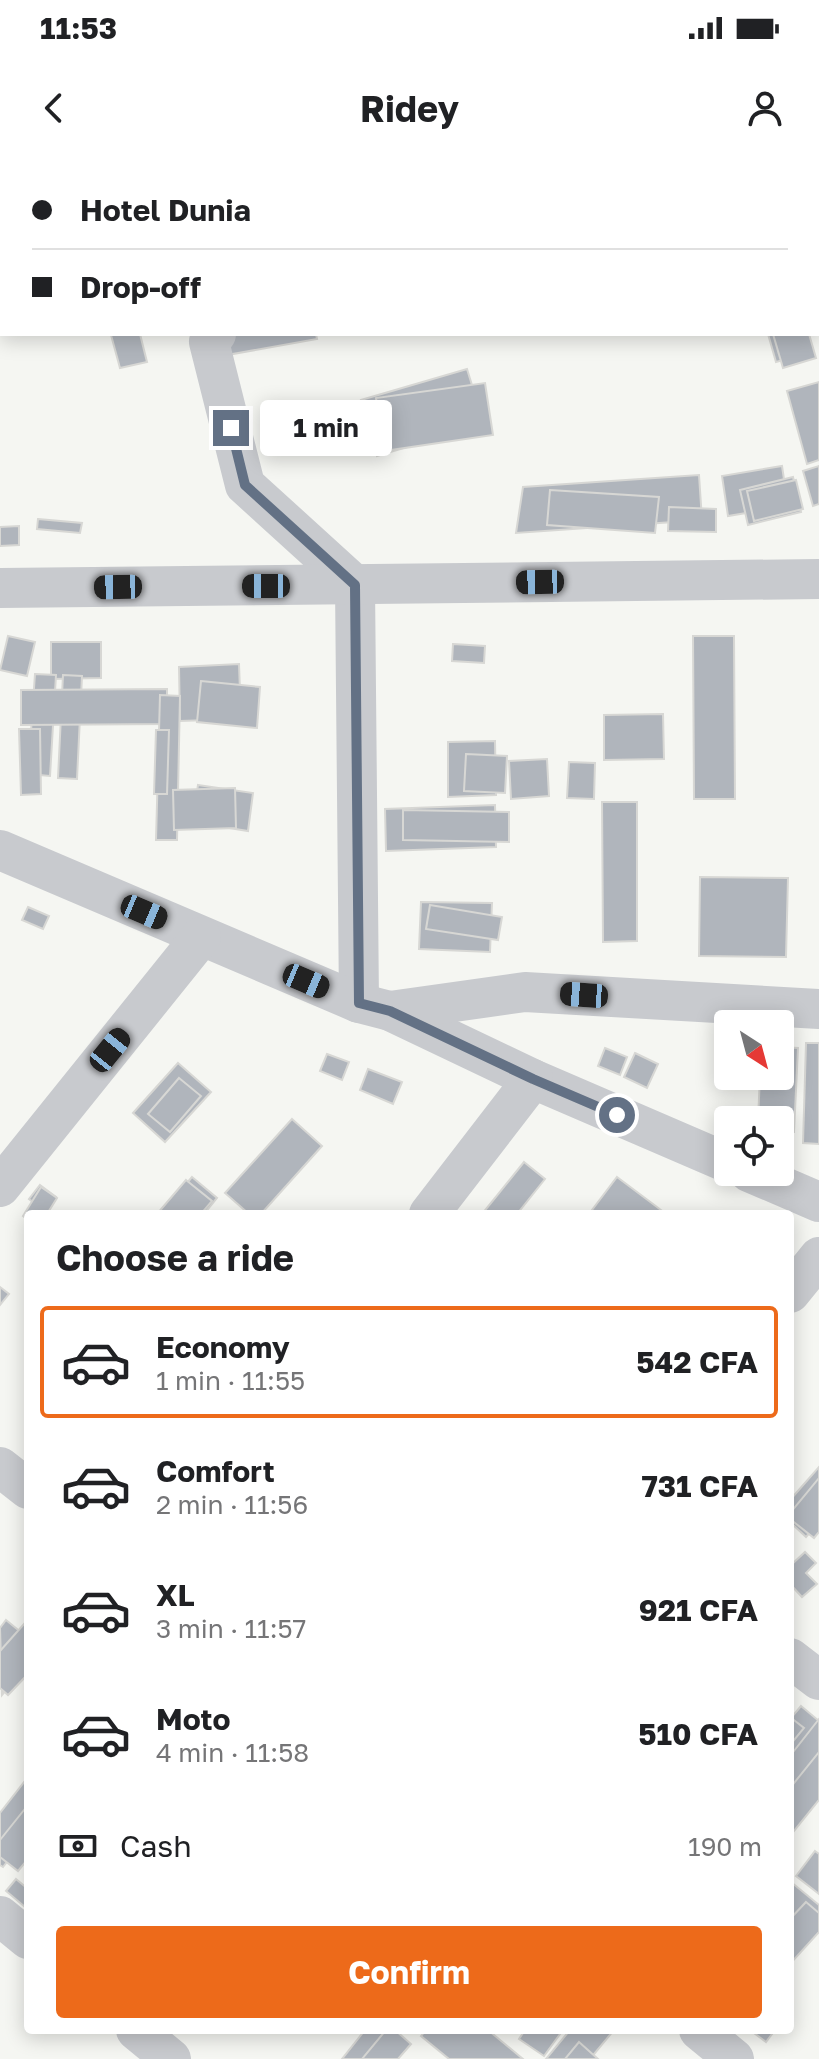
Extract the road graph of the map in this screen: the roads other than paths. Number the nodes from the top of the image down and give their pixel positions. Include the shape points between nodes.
1 (214, 336) edge
2 (819, 579) edge
3 (355, 585) junction
4 (0, 588) edge
5 (0, 850) edge
6 (201, 937) junction
7 (374, 1007) junction
8 (819, 1009) edge
9 (533, 1079) junction
10 (714, 1157) edge
11 (782, 1186) edge
12 (0, 1187) edge
13 (819, 1202) edge
14 (432, 1210) edge
15 (819, 1257) edge
16 (794, 1288) edge
17 (0, 1467) edge
18 (24, 1486) edge
19 (794, 1661) edge
20 (819, 1680) edge
21 (0, 1916) edge
22 (24, 1936) edge
23 (141, 2034) edge
24 (189, 2034) edge
25 (704, 2034) edge
26 (170, 2059) edge
27 (734, 2059) edge

1 - 3 street via 209,342 245,485
2 - 3 street
3 - 4 street
3 - 7 street
5 - 6 street
6 - 7 street
6 - 12 street
7 - 8 street via 525,992
7 - 9 street
9 - 10 street
9 - 14 street
11 - 13 street
15 - 16 street
17 - 18 street
19 - 20 street
21 - 22 street
23 - 26 street
24 - 26 street
25 - 27 street

